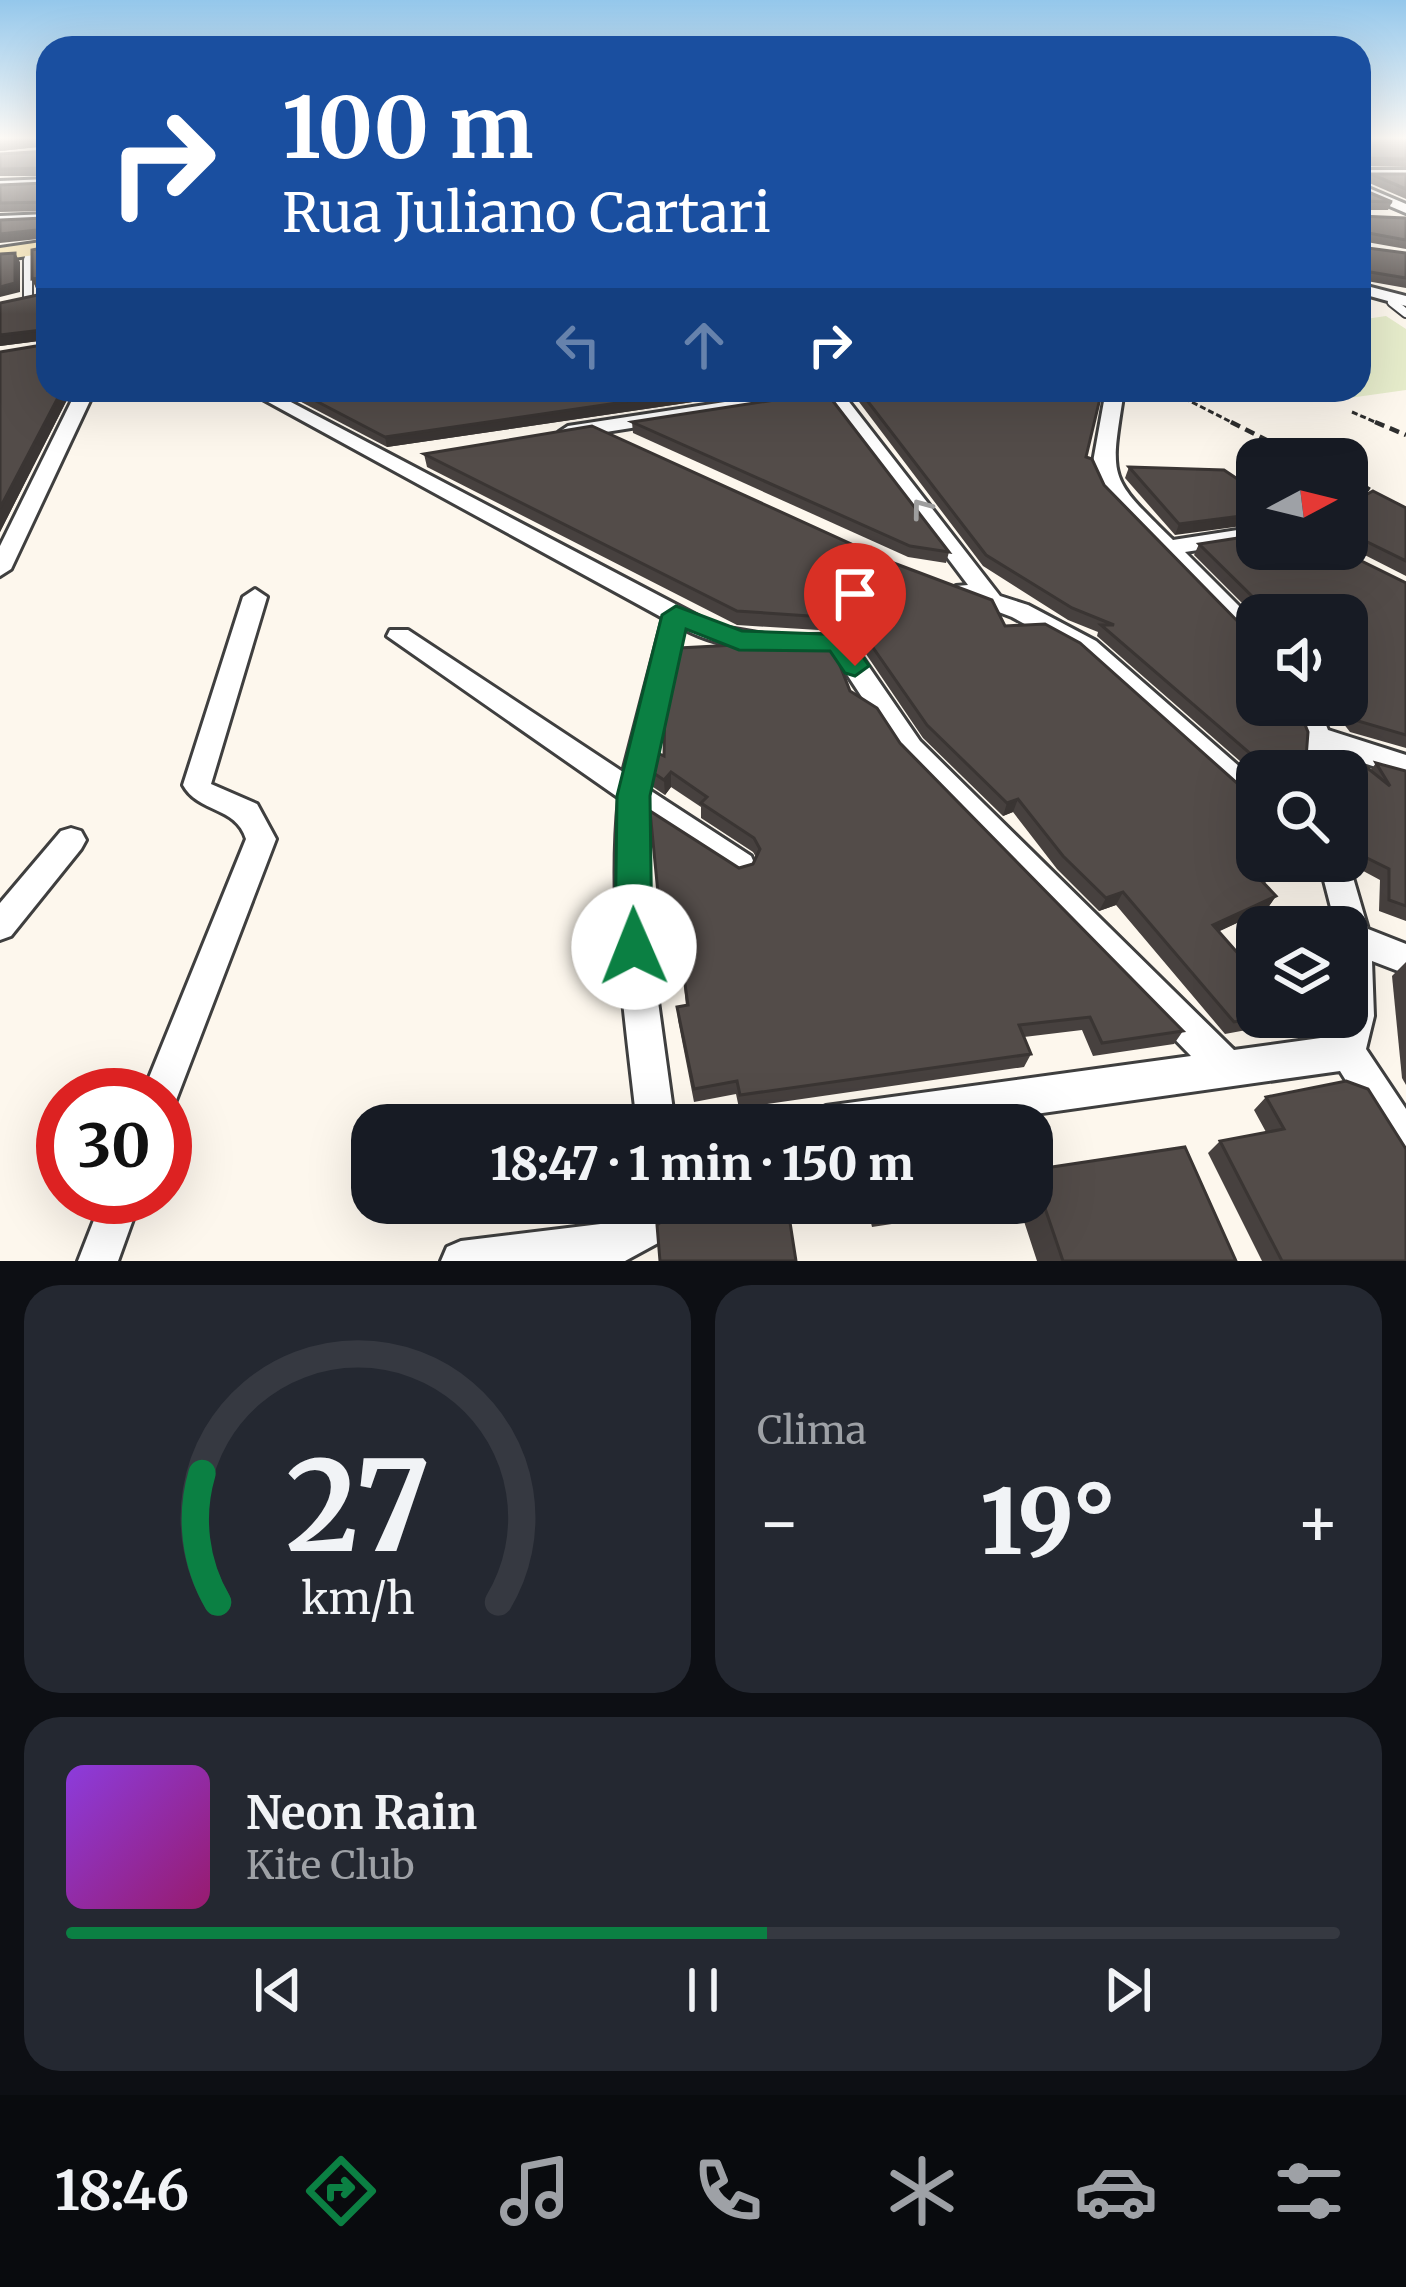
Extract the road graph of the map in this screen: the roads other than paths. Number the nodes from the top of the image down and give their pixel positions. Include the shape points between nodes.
1 (1377, 196) edge
2 (1406, 208) edge
3 (36, 218) edge
4 (1382, 219) edge
5 (0, 220) edge
6 (1406, 220) edge
7 (36, 248) edge
8 (0, 254) edge
9 (36, 255) edge
10 (1371, 293) edge
11 (36, 298) edge
12 (22, 301) joint
13 (1402, 304) edge
14 (1371, 305) edge
15 (80, 402) edge
16 (276, 402) edge
17 (750, 402) edge
18 (844, 402) edge
19 (1113, 402) edge
20 (595, 428) junction
21 (550, 435) edge
22 (635, 446) edge
23 (422, 456) edge
24 (386, 462) junction
25 (1236, 537) edge
26 (1167, 548) junction
27 (0, 569) edge
28 (937, 581) edge
29 (255, 597) dead end
30 (992, 601) junction
31 (676, 615) junction
32 (1236, 617) edge
33 (399, 636) dead end
34 (1314, 726) edge
35 (1319, 738) junction
36 (1322, 750) edge
37 (1406, 766) edge
38 (1236, 780) edge
39 (634, 796) junction
40 (71, 840) dead end
41 (740, 866) edge
42 (0, 926) edge
43 (1368, 944) edge
44 (1406, 959) edge
45 (1352, 1038) edge
46 (1348, 1052) junction
47 (171, 1068) edge
48 (1228, 1069) junction
49 (653, 1104) edge
50 (977, 1104) edge
51 (1406, 1143) edge
52 (112, 1224) edge
53 (653, 1224) edge
54 (98, 1261) edge
55 (461, 1261) edge

1 - 2 street
3 - 5 street
4 - 6 street
7 - 8 street
9 - 12 lane
10 - 13 street
11 - 12 street
13 - 14 street
15 - 27 street
16 - 24 street
17 - 20 street
30 -> 18 street
19 - 26 street via 1107,479
20 - 21 street
20 - 22 street
23 - 24 street
24 - 31 street
25 - 26 street
26 - 32 street
28 - 30 street
29 - 47 street via 197,785 257,821 257,856
30 - 38 street via 1088,647
31 - 39 street
31 - 48 street via 739,640 838,641 910,748
33 - 39 street
34 - 35 street
35 - 36 street
35 - 37 street
39 - 41 street
39 - 49 street via 634,947
40 - 42 street
43 - 44 street
45 - 46 street
46 - 48 street
46 - 51 street
48 - 50 street
52 - 54 street
53 - 55 street via 622,1242

